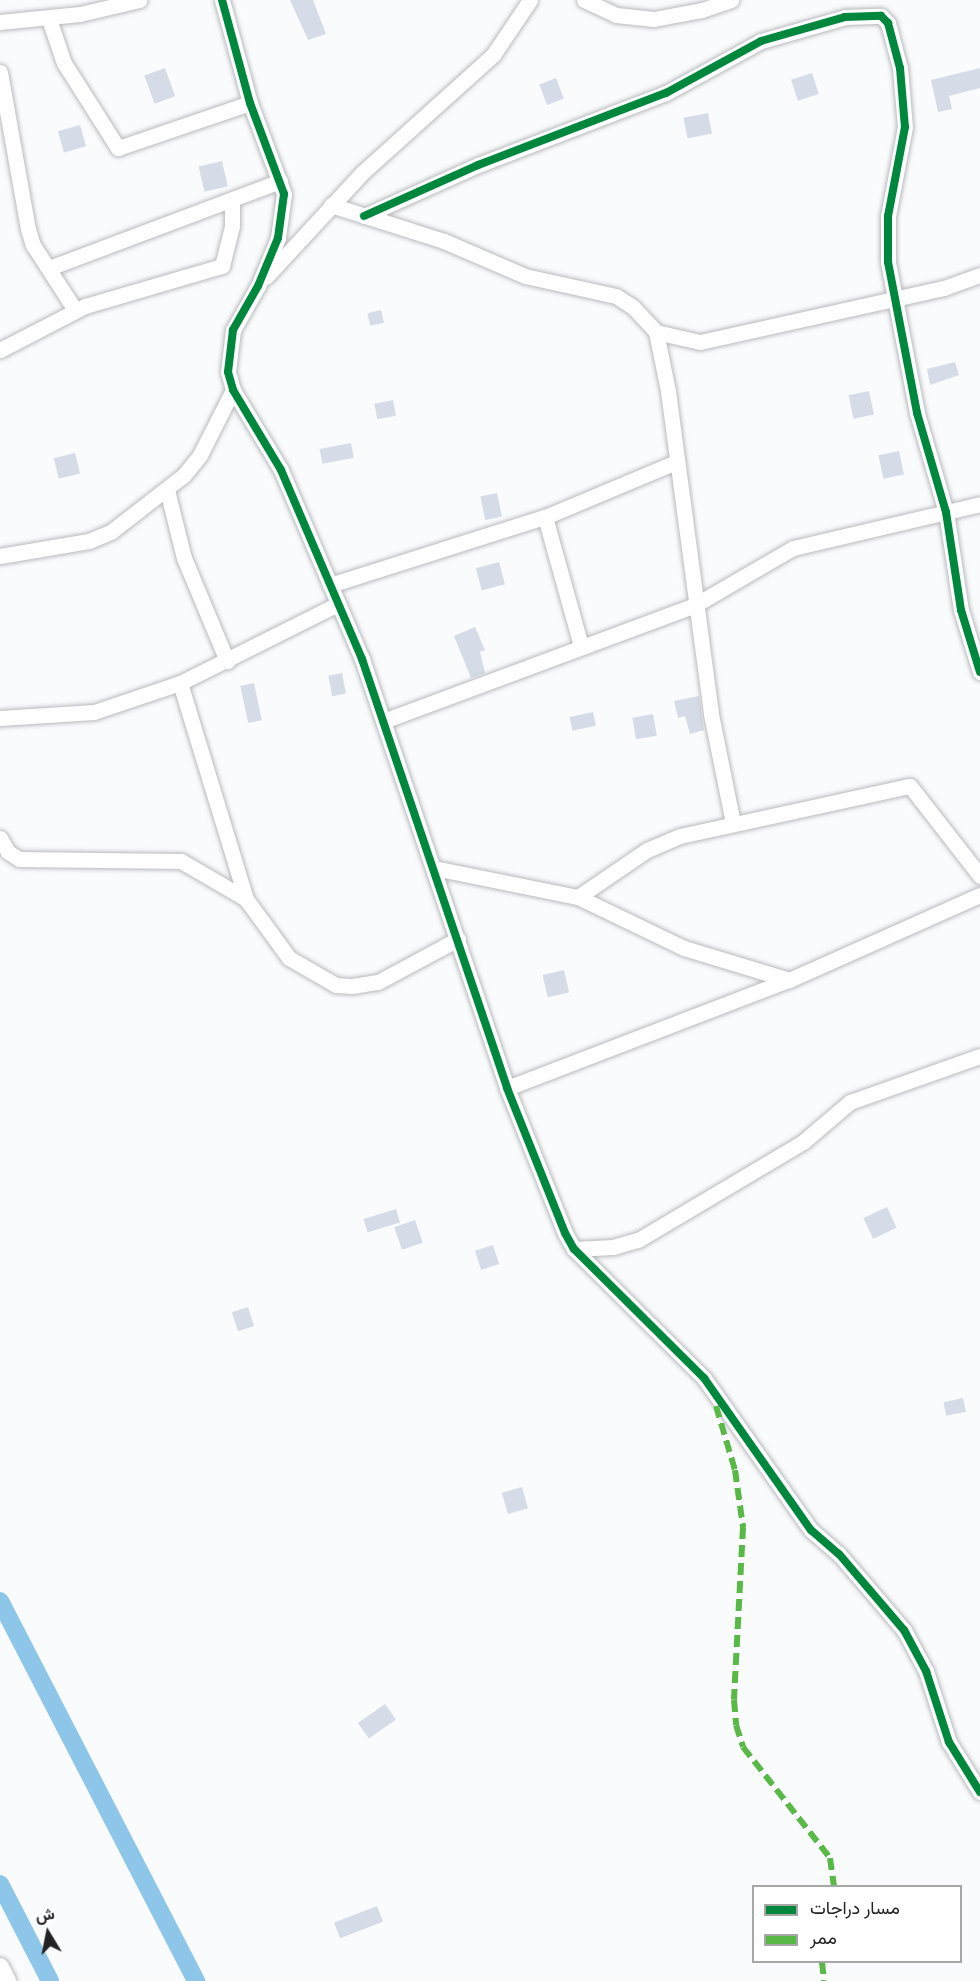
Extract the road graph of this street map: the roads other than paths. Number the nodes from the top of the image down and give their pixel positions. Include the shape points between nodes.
1 (139, 0) edge
2 (222, 0) edge
3 (530, 0) edge
4 (584, 0) edge
5 (730, 0) edge
6 (705, 5) edge
7 (49, 19) junction
8 (0, 22) edge
9 (0, 72) edge
10 (250, 103) junction
11 (280, 181) junction
12 (232, 201) junction
13 (331, 205) junction
14 (364, 216) junction
15 (49, 268) junction
16 (980, 276) edge
17 (258, 286) junction
18 (894, 299) junction
19 (75, 310) junction
20 (656, 333) junction
21 (0, 350) edge
22 (233, 390) junction
23 (676, 462) junction
24 (167, 490) junction
25 (980, 504) edge
26 (946, 512) junction
27 (545, 517) junction
28 (0, 556) edge
29 (330, 585) junction
30 (338, 604) junction
31 (695, 605) junction
32 (581, 646) junction
33 (227, 661) junction
34 (980, 672) edge
35 (180, 683) junction
36 (0, 718) edge
37 (386, 720) junction
38 (733, 823) junction
39 (0, 838) edge
40 (434, 868) junction
41 (980, 876) edge
42 (980, 896) edge
43 (578, 897) junction
44 (246, 899) junction
45 (458, 939) junction
46 (789, 980) junction
47 (980, 1056) edge
48 (507, 1088) junction
49 (574, 1249) junction
50 (980, 1792) edge
51 (0, 1967) edge
52 (7, 1981) edge

1 - 7 street
2 - 10 street
3 - 13 street via 493,55
4 - 6 street via 616,15 654,19
5 - 6 street
7 - 8 street
7 - 10 street via 64,63 118,147
9 - 15 street via 24,214 33,244
10 - 11 street
11 - 12 street
11 - 17 street via 284,212
12 - 15 street
12 - 19 street via 231,237 222,266 111,296
13 - 14 street
13 - 17 street
14 - 18 street via 478,165 666,93 761,41 845,17 881,16 888,23 900,68 905,127 888,216 888,262
14 - 20 street via 444,241 525,276 616,296 633,307
15 - 19 street
16 - 18 street
17 - 22 street via 233,330 228,372
18 - 20 street via 700,342
18 - 26 street via 917,413
19 - 21 street
20 - 23 street
22 - 24 street via 201,455
22 - 29 street via 273,455
23 - 27 street
23 - 31 street
24 - 28 street via 101,538
24 - 33 street via 184,558
25 - 26 street
26 - 31 street via 793,548
26 - 34 street via 961,610
27 - 29 street
27 - 32 street
29 - 30 street
30 - 33 street
30 - 37 street
31 - 32 street
31 - 38 street
32 - 37 street
33 - 35 street
35 - 36 street via 94,712
35 - 44 street
37 - 40 street
38 - 41 street via 910,786
38 - 43 street via 680,836 646,850
39 - 44 street via 8,852 19,859 181,861
40 - 43 street
40 - 45 street
42 - 46 street
43 - 46 street via 684,948
44 - 45 street via 289,958 336,985 378,982
45 - 48 street
46 - 48 street
47 - 49 street via 850,1102 795,1148 638,1240 613,1247
48 - 49 street
49 - 50 street via 704,1378 811,1530 839,1554 904,1630 927,1671 949,1742
51 - 52 street

